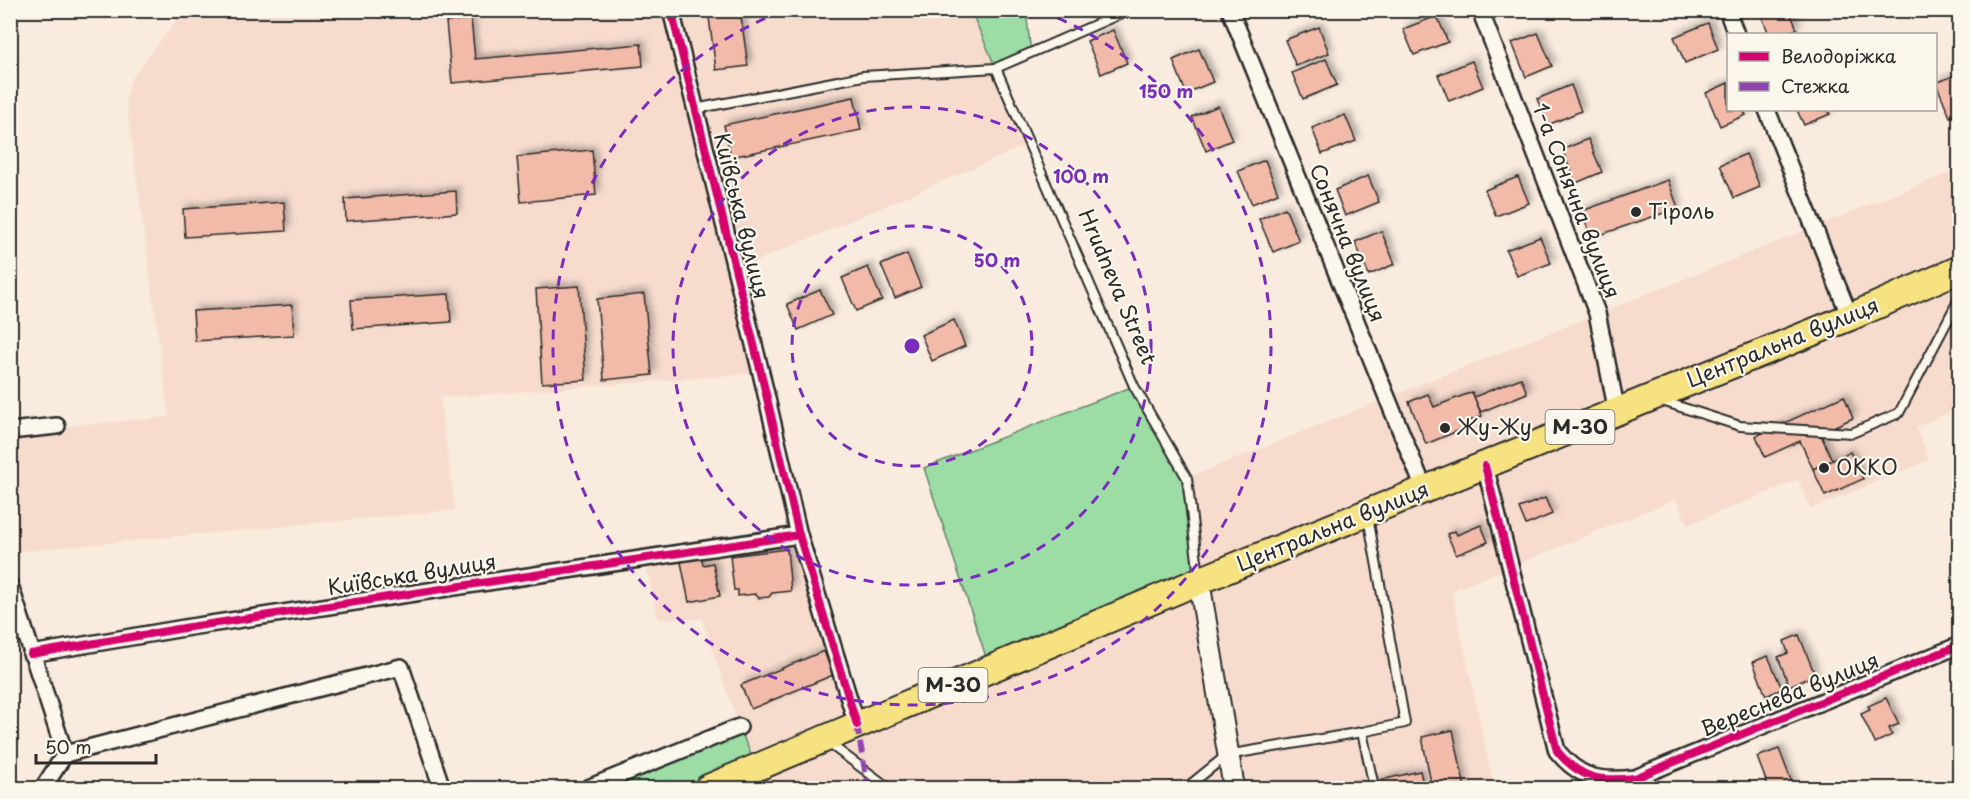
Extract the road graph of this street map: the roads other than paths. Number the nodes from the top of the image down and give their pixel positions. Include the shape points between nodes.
1 (671, 10) edge
2 (1129, 10) edge
3 (1230, 10) edge
4 (1480, 10) edge
5 (1727, 10) edge
6 (1736, 33) edge
7 (996, 68) junction
8 (695, 109) junction
9 (1767, 111) edge
10 (1959, 269) edge
11 (1959, 297) edge
12 (1850, 317) junction
13 (1652, 398) junction
14 (1617, 412) junction
15 (57, 426) dead end
16 (10, 431) edge
17 (1485, 466) junction
18 (1425, 490) junction
19 (1368, 515) junction
20 (799, 535) junction
21 (1199, 581) junction
22 (10, 585) edge
23 (1959, 645) edge
24 (31, 654) junction
25 (857, 725) junction
26 (739, 727) dead end
27 (1362, 732) junction
28 (824, 740) junction
29 (65, 754) junction
30 (1227, 755) junction
31 (755, 778) edge
32 (1373, 782) dead end
33 (43, 789) edge
34 (442, 789) edge
35 (588, 789) edge
36 (708, 789) edge
37 (889, 789) edge
38 (1186, 789) edge
39 (1234, 789) edge

1 - 8 street, Київська вулиця
2 - 7 lane
3 - 18 street, Сонячна вулиця
4 - 14 street, 1-а Сонячна вулиця via 1598,313
5 - 6 street
7 - 8 lane via 863,76
7 - 21 lane, Hrudneva Street via 1134,386 1187,478
8 - 20 street, Київська вулиця
9 - 12 street
10 - 12 highway, Центральна вулиця / М-30
11 - 13 lane via 1899,413 1852,433 1740,426
12 - 13 highway, Центральна вулиця / М-30
13 - 14 highway, Центральна вулиця / М-30
14 - 17 highway, Центральна вулиця / М-30
15 - 16 street
17 - 18 highway, Центральна вулиця / М-30
17 - 23 street, Вереснева вулиця via 1557,751 1570,767 1588,777 1611,781 1635,778
18 - 19 highway, Центральна вулиця / М-30
19 - 21 highway, Центральна вулиця / М-30
19 - 27 lane via 1405,723
20 - 24 street, Київська вулиця
20 - 25 street, Київська вулиця
21 - 25 highway, Центральна вулиця / М-30
21 - 30 street, Hrudneva Street
22 - 24 street
24 - 29 street
25 - 28 highway, Центральна вулиця / М-30
26 - 35 street
27 - 30 lane
27 - 32 lane
28 - 31 highway, Центральна вулиця / М-30
28 - 37 lane
29 - 33 street
29 - 34 street via 400,667
30 - 38 lane
30 - 39 street, Hrudneva Street
31 - 36 highway, Центральна вулиця / М-30

